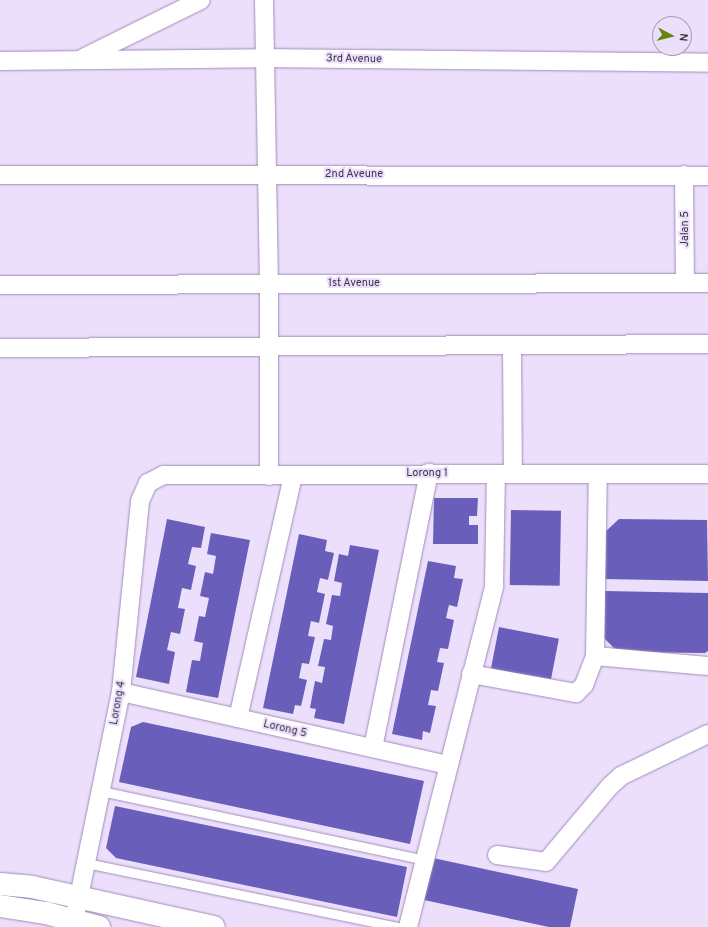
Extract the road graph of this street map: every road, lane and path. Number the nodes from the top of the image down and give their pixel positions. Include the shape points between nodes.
1 (201, 0) edge
2 (264, 0) edge
3 (266, 58) junction
4 (78, 60) junction
5 (0, 61) edge
6 (708, 62) edge
7 (268, 174) junction
8 (0, 175) edge
9 (684, 175) junction
10 (708, 176) edge
11 (269, 283) junction
12 (685, 283) junction
13 (708, 283) edge
14 (0, 285) edge
15 (708, 344) edge
16 (512, 345) junction
17 (269, 347) junction
18 (0, 348) edge
19 (429, 473) junction
20 (504, 474) junction
21 (598, 474) junction
22 (708, 474) edge
23 (269, 476) junction
24 (293, 476) junction
25 (148, 483) joint
26 (596, 656) junction
27 (708, 666) edge
28 (472, 674) junction
29 (121, 692) junction
30 (238, 718) junction
31 (708, 734) edge
32 (373, 748) junction
33 (448, 765) junction
34 (101, 791) junction
35 (497, 855) dead end
36 (425, 860) junction
37 (86, 863) junction
38 (0, 884) edge
39 (79, 898) junction
40 (0, 906) edge
41 (45, 920) edge
42 (74, 920) junction
43 (160, 921) edge
44 (99, 927) edge
45 (214, 927) edge
46 (399, 927) edge
47 (408, 927) edge

1 - 4 street
2 - 3 street
3 - 4 street, 3rd Avenue
3 - 6 street, 3rd Avenue
3 - 7 street
4 - 5 street, 3rd Avenue
7 - 8 street, 2nd Aveune
7 - 9 street, 2nd Aveune
7 - 11 street
9 - 10 street, 2nd Aveune
9 - 12 street, Jalan 5
11 - 12 street, 1st Avenue
11 - 14 street, 1st Avenue
11 - 17 street
12 - 13 street, 1st Avenue
15 - 16 street
16 - 17 street
16 - 20 street
17 - 18 street
17 - 23 street
19 - 20 street, Lorong 1
19 - 24 street, Lorong 1
19 - 32 street
20 - 21 street, Lorong 1
20 - 28 street via 494,586
21 - 22 street, Lorong 1
21 - 26 street
23 - 24 street, Lorong 1
23 - 25 street, Lorong 1 via 164,475
24 - 30 street
25 - 29 street, Lorong 4 via 140,501
26 - 27 street
26 - 28 street via 584,685 576,693
28 - 33 street
29 - 30 street, Lorong 5
29 - 34 street, Lorong 4
30 - 32 street, Lorong 5
31 - 35 street via 621,776 546,862
32 - 33 street, Lorong 5
33 - 36 street
34 - 36 lane
34 - 37 street, Lorong 4
36 - 47 street
37 - 39 street, Lorong 4
37 - 46 lane
38 - 39 highway via 32,887
39 - 42 street, Lorong 4
39 - 43 highway
40 - 41 highway
41 - 42 highway
42 - 44 highway
43 - 45 highway

